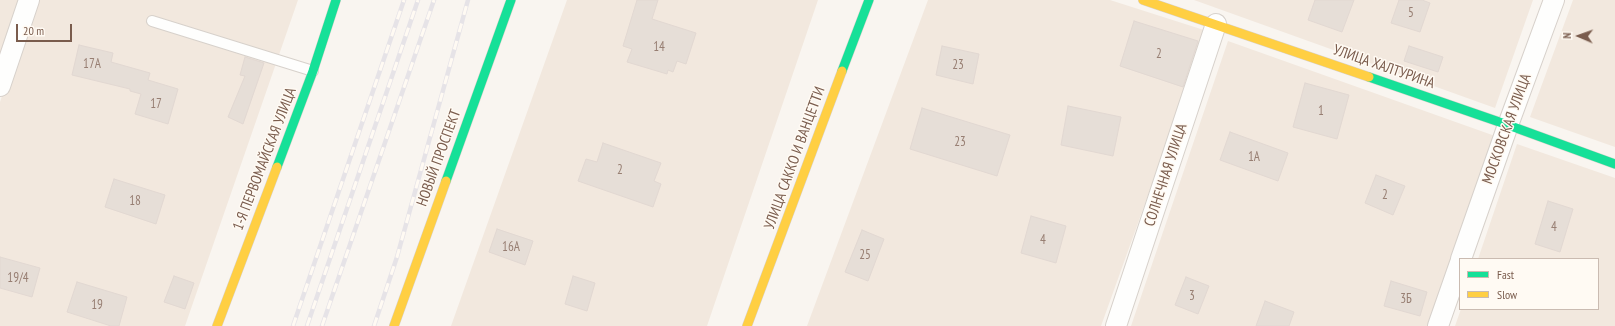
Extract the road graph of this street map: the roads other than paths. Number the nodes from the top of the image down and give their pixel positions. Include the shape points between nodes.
1 (29, 0) edge
2 (336, 0) edge
3 (511, 0) edge
4 (868, 0) edge
5 (1144, 0) edge
6 (1554, 0) edge
7 (152, 20) dead end
8 (1216, 24) junction
9 (313, 71) junction
10 (0, 86) edge
11 (1508, 125) junction
12 (1615, 164) edge
13 (1461, 258) edge
14 (1459, 266) edge
15 (218, 326) edge
16 (394, 326) edge
17 (747, 326) edge
18 (1116, 326) edge
19 (1438, 326) edge

1 - 10 street
2 - 9 street, 1-Я ПЕРВОМАЙСКАЯ УЛИЦА
3 - 16 street, НОВЫЙ ПРОСПЕКТ
4 - 17 street, УЛИЦА САККО И ВАНЦЕТТИ
5 - 8 street, УЛИЦА ХАЛТУРИНА
6 - 11 street, МОСКОВСКАЯ УЛИЦА
7 - 9 lane
8 - 11 street, УЛИЦА ХАЛТУРИНА
8 - 18 street, СОЛНЕЧНАЯ УЛИЦА
9 - 15 street, 1-Я ПЕРВОМАЙСКАЯ УЛИЦА
11 - 12 street, УЛИЦА ХАЛТУРИНА
11 - 13 street, МОСКОВСКАЯ УЛИЦА
14 - 19 street

